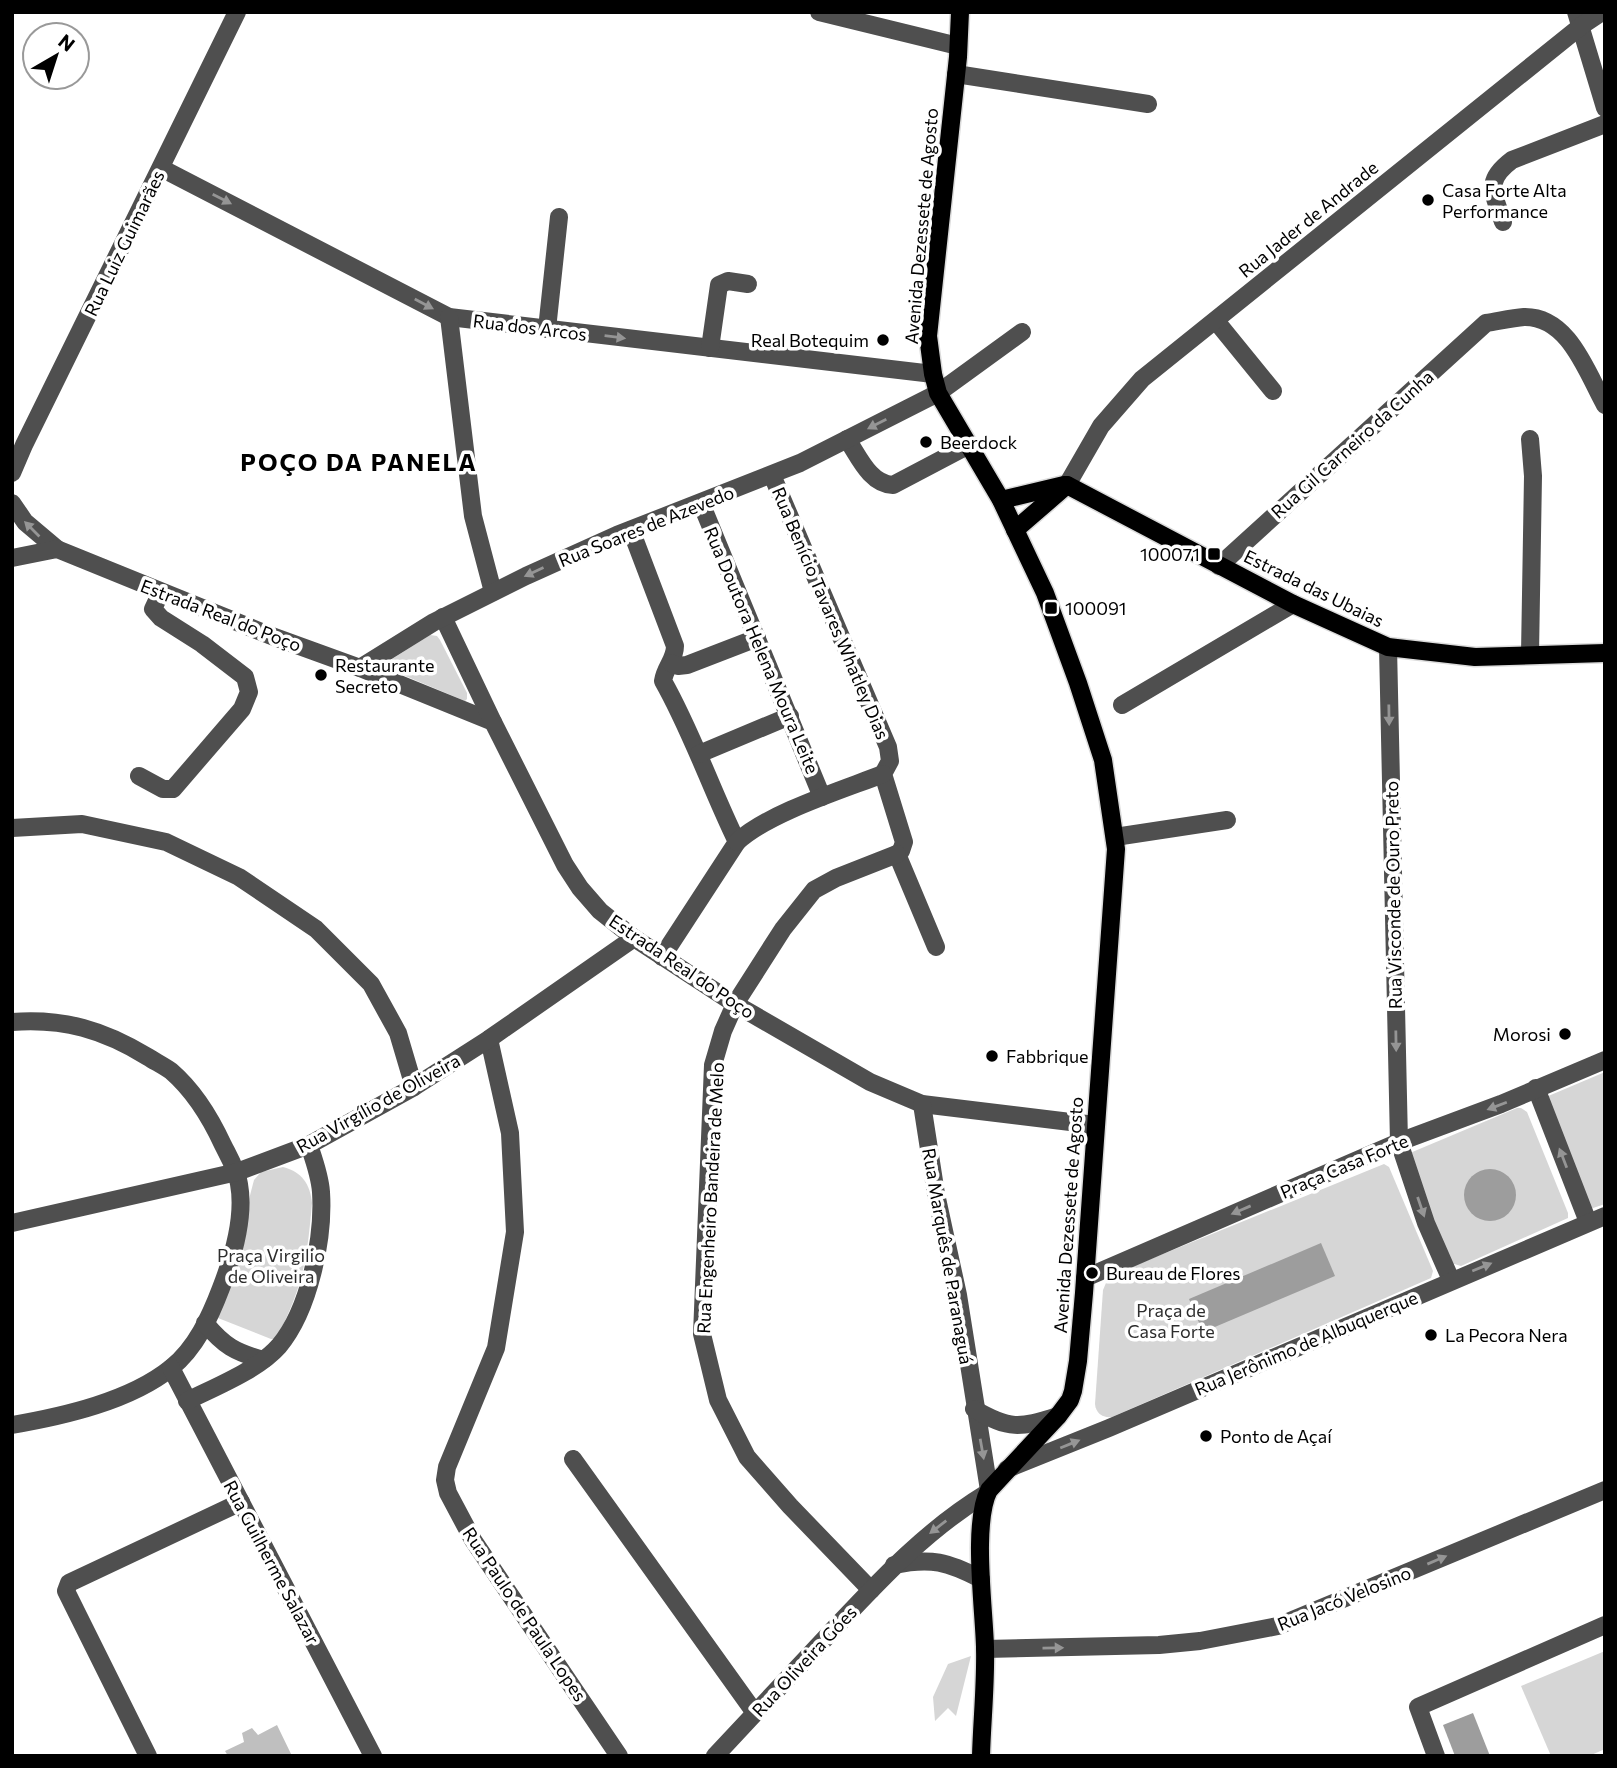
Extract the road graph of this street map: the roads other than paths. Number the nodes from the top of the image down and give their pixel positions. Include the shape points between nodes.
1 (237, 12) edge
2 (819, 12) edge
3 (960, 12) edge
4 (1602, 12) edge
5 (1578, 19) edge
6 (958, 46) junction
7 (956, 74) junction
8 (1148, 104) dead end
9 (1605, 107) edge
10 (1605, 124) edge
11 (161, 168) junction
12 (559, 217) dead end
13 (1503, 222) dead end
14 (748, 284) dead end
15 (449, 317) junction
16 (1216, 321) junction
17 (547, 329) junction
18 (1022, 332) dead end
19 (710, 348) junction
20 (933, 374) junction
21 (1273, 391) dead end
22 (938, 393) junction
23 (1605, 405) edge
24 (847, 439) junction
25 (1530, 439) dead end
26 (18, 442) edge
27 (969, 444) junction
28 (12, 473) edge
29 (772, 475) junction
30 (1067, 485) junction
31 (1001, 500) junction
32 (12, 503) edge
33 (701, 503) junction
34 (631, 530) junction
35 (1016, 530) junction
36 (57, 550) junction
37 (12, 558) edge
38 (1219, 566) junction
39 (160, 592) junction
40 (493, 592) junction
41 (1293, 604) junction
42 (443, 617) junction
43 (757, 638) junction
44 (1388, 647) junction
45 (1605, 653) edge
46 (1530, 654) junction
47 (671, 663) junction
48 (360, 667) junction
49 (1122, 705) dead end
50 (790, 716) junction
51 (493, 722) junction
52 (699, 754) junction
53 (883, 774) junction
54 (139, 776) dead end
55 (822, 797) junction
56 (1227, 820) dead end
57 (12, 828) edge
58 (1115, 837) junction
59 (737, 842) junction
60 (897, 853) junction
61 (634, 938) junction
62 (936, 947) dead end
63 (662, 957) junction
64 (735, 1004) junction
65 (12, 1022) edge
66 (489, 1039) junction
67 (1605, 1060) edge
68 (414, 1087) junction
69 (1536, 1088) junction
70 (922, 1104) junction
71 (1096, 1125) junction
72 (1399, 1142) junction
73 (309, 1145) junction
74 (237, 1172) junction
75 (1597, 1219) edge
76 (12, 1223) edge
77 (1085, 1278) junction
78 (1451, 1280) junction
79 (205, 1323) junction
80 (263, 1360) junction
81 (171, 1368) junction
82 (187, 1401) junction
83 (974, 1409) junction
84 (1058, 1416) junction
85 (12, 1425) edge
86 (573, 1459) dead end
87 (1007, 1469) junction
88 (1605, 1490) edge
89 (988, 1492) junction
90 (241, 1502) junction
91 (894, 1566) junction
92 (981, 1579) junction
93 (871, 1590) junction
94 (1605, 1625) edge
95 (985, 1649) junction
96 (755, 1713) junction
97 (148, 1756) edge
98 (373, 1756) edge
99 (619, 1756) edge
100 (715, 1756) edge
101 (981, 1756) edge
102 (1436, 1756) edge

1 - 11 street, Rua Luiz Guimarães
2 - 6 street
3 - 6 main road, Avenida Dezessete de Agosto
4 - 5 street, Rua Jader de Andrade
5 - 9 street
5 - 16 street, Rua Jader de Andrade
6 - 7 main road, Avenida Dezessete de Agosto
7 - 8 street
7 - 20 main road, Avenida Dezessete de Agosto via 928,336
10 - 13 street via 1503,167 1492,188
11 -> 15 street, Rua dos Arcos
11 - 26 street, Rua Luiz Guimarães
12 - 17 street
14 - 19 street via 728,281 719,285
15 - 17 street, Rua dos Arcos
15 - 40 street via 473,516
16 - 21 street
16 - 30 street, Rua Jader de Andrade via 1121,400
17 -> 19 street, Rua dos Arcos
18 - 22 street, Rua Soares de Azevedo
19 - 20 street, Rua dos Arcos
20 - 22 main road, Avenida Dezessete de Agosto
22 -> 24 street, Rua Soares de Azevedo
22 - 27 main road, Avenida Dezessete de Agosto
23 - 38 street, Rua Gil Carneiro da Cunha via 1571,343 1557,329 1526,317 1486,323
24 - 27 street via 872,476 884,485 893,485
24 - 29 street, Rua Soares de Azevedo
25 - 46 street
26 - 28 street, Rua Luiz Guimarães
27 - 31 main road, Avenida Dezessete de Agosto
29 - 33 street, Rua Soares de Azevedo
29 - 53 street, Rua Benício Tavares Whatley Dias via 888,747 890,761
30 - 31 main road
30 - 35 main road, Rua Jader de Andrade
30 - 38 main road, Estrada das Ubaias
31 - 35 main road, Avenida Dezessete de Agosto
36 -> 32 street via 25,522
33 - 34 street, Rua Soares de Azevedo
33 - 43 street, Rua Doutora Helena Moura Leite
34 -> 40 street, Rua Soares de Azevedo
34 - 47 street via 675,646
35 - 58 main road, Avenida Dezessete de Agosto via 1078,683 1102,760
36 - 37 street
36 - 39 street, Estrada Real do Poço
38 - 41 main road, Estrada das Ubaias
39 - 48 street, Estrada Real do Poço
39 - 54 street via 153,609 161,618 246,677 249,692 242,709 173,789 163,789
40 - 42 street, Rua Soares de Azevedo
41 - 44 main road, Estrada das Ubaias
41 - 49 street
42 - 48 street, Rua Soares de Azevedo
42 - 51 street
43 - 47 street via 687,665
43 - 50 street, Rua Doutora Helena Moura Leite
44 - 46 main road, Estrada das Ubaias via 1475,657
44 -> 72 street, Rua Visconde de Ouro Preto
45 - 46 main road, Estrada das Ubaias
47 - 52 street via 663,681
48 - 51 street, Estrada Real do Poço
50 - 52 street
50 - 55 street, Rua Doutora Helena Moura Leite
51 - 61 street, Estrada Real do Poço via 580,888
52 - 59 street
53 - 55 street
53 - 60 street, Rua Benício Tavares Whatley Dias via 904,842
55 - 59 street via 749,830
56 - 58 street
57 - 68 street via 82,824 166,842 239,877 316,929 371,984 398,1033
58 - 71 main road, Avenida Dezessete de Agosto
59 - 63 street
60 - 62 street, Rua Benício Tavares Whatley Dias
60 - 64 street, Rua Engenheiro Bandeira de Melo via 814,890
61 - 63 street, Estrada Real do Poço
61 - 66 street, Rua Virgílio de Oliveira
63 - 64 street, Estrada Real do Poço
64 - 70 street, Estrada Real do Poço via 870,1082
64 - 93 street, Rua Engenheiro Bandeira de Melo via 713,1065 702,1334 718,1400 747,1457
65 - 74 street via 68,1024 101,1032 171,1071 209,1118
66 - 68 street, Rua Virgílio de Oliveira
66 - 99 street, Rua Paulo de Paula Lopes via 510,1133 515,1232 496,1348 444,1480 473,1540
67 - 69 street, Praça Casa Forte
68 - 73 street, Rua Virgílio de Oliveira
69 -> 72 street, Praça Casa Forte
75 -> 69 street
70 - 71 street, Estrada Real do Poço
70 - 83 street, Rua Marquês de Paranaguá
71 - 77 main road, Avenida Dezessete de Agosto
72 -> 77 street, Praça Casa Forte
72 -> 78 street
73 - 74 street, Rua Virgílio de Oliveira
73 - 80 street via 321,1192 310,1282 296,1318 279,1346
74 - 76 street, Rua Virgílio de Oliveira
74 - 79 street via 241,1199 232,1254
78 -> 75 street, Rua Jerônimo de Albuquerque
77 - 84 main road, Avenida Dezessete de Agosto via 1079,1361 1070,1400
87 -> 78 street, Rua Jerônimo de Albuquerque
79 - 80 street via 230,1348
79 - 81 street via 183,1358
80 - 82 street
81 - 82 street, Rua Guilherme Salazar
81 - 85 street via 145,1385 87,1408
82 - 90 street, Rua Guilherme Salazar
83 - 84 street via 1009,1426
83 -> 89 street, Rua Marquês de Paranaguá
84 - 87 main road, Avenida Dezessete de Agosto
86 - 96 street
87 - 89 main road, Avenida Dezessete de Agosto
95 -> 88 street, Rua Jacó Velosino via 1158,1645 1278,1626
89 -> 91 street, Rua Oliveira Góes via 928,1534
89 - 92 main road via 983,1506
90 - 97 street via 66,1586
90 - 98 street, Rua Guilherme Salazar
91 - 92 street via 935,1561
91 - 93 street, Rua Oliveira Góes
92 - 95 main road
93 - 96 street, Rua Oliveira Góes
94 - 102 street via 1418,1707
95 - 101 main road
96 - 100 street, Rua Oliveira Góes

